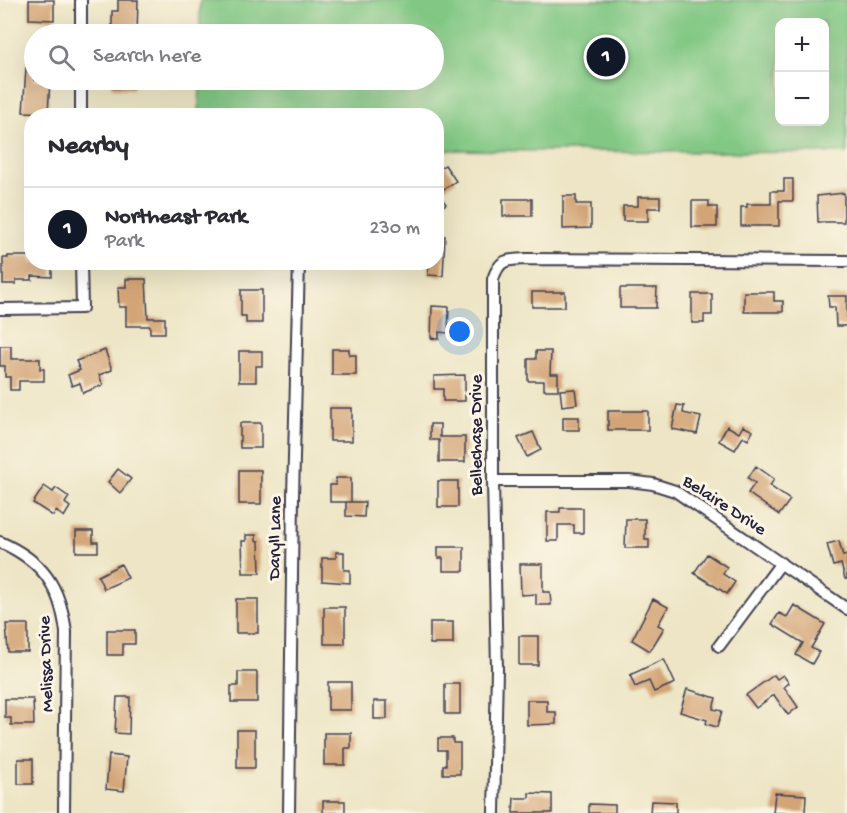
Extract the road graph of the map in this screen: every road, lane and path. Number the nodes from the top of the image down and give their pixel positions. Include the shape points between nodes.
1 (81, 0) edge
2 (81, 24) edge
3 (81, 90) edge
4 (81, 108) edge
5 (847, 261) edge
6 (81, 270) edge
7 (299, 270) edge
8 (0, 309) edge
9 (493, 482) junction
10 (0, 542) edge
11 (780, 563) junction
12 (847, 609) edge
13 (719, 646) dead end
14 (64, 813) edge
15 (290, 813) edge
16 (494, 813) edge

1 - 2 street
3 - 4 street
5 - 9 street, Bellechase Drive via 502,261 493,279
6 - 8 street via 81,308
7 - 15 street, Daryll Lane
9 - 11 street, Belaire Drive via 653,484 675,491
9 - 16 street, Bellechase Drive via 497,669
10 - 14 street, Melissa Drive via 29,557 50,579 64,613
11 - 12 street, Belaire Drive
11 - 13 street

